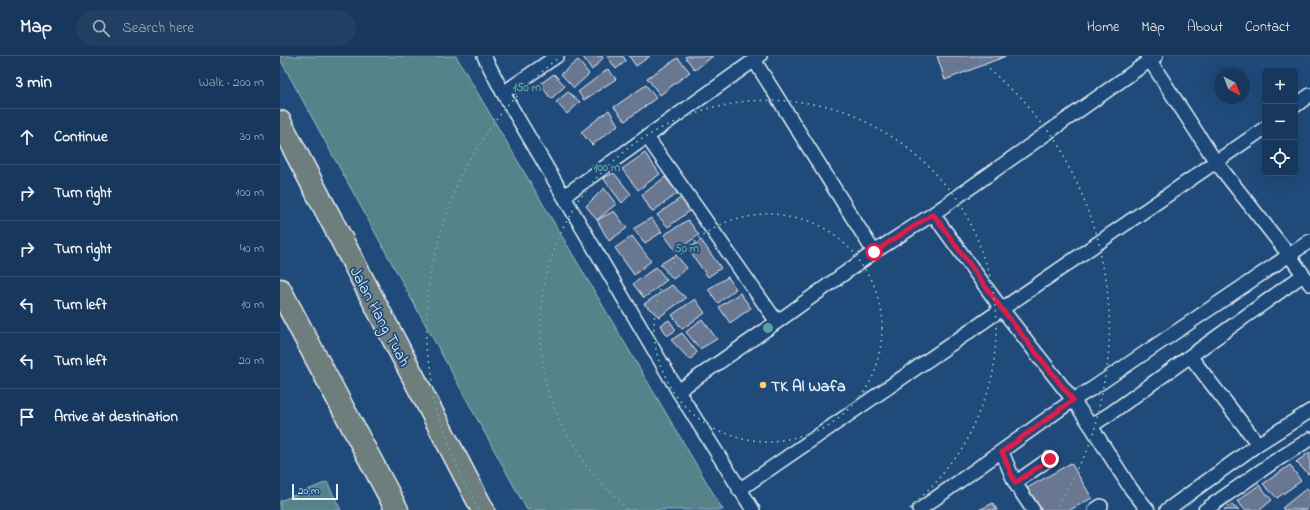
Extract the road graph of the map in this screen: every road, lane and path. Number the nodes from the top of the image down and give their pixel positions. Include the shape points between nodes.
1 (484, 56) edge
2 (557, 56) edge
3 (1151, 57) edge
4 (757, 58) edge
5 (503, 93) junction
6 (1310, 95) edge
7 (1298, 104) edge
8 (280, 122) edge
9 (1262, 130) edge
10 (647, 137) junction
11 (1216, 162) junction
12 (564, 196) junction
13 (933, 214) junction
14 (1310, 242) edge
15 (874, 252) junction
16 (1289, 255) junction
17 (1306, 279) edge
18 (280, 290) edge
19 (1001, 308) junction
20 (777, 322) junction
21 (1190, 356) junction
22 (678, 391) junction
23 (1073, 400) junction
24 (1310, 410) edge
25 (1091, 426) junction
26 (1310, 439) edge
27 (1258, 444) junction
28 (1002, 452) junction
29 (1050, 459) dead end
30 (1015, 483) junction
31 (740, 490) junction
32 (397, 510) edge
33 (483, 510) edge
34 (753, 510) edge
35 (919, 510) edge
36 (1033, 510) edge
37 (1148, 510) edge
38 (1167, 510) edge
39 (1205, 510) edge

1 - 5 street
2 - 5 street
3 - 11 street
3 - 13 street
4 - 10 street
4 - 15 street
5 - 12 street
6 - 7 street
8 - 33 highway, Jalan Hang Tuah
9 - 11 street
10 - 12 street
10 - 20 street
11 - 16 street
11 - 19 street
12 - 22 street
13 - 15 street
13 - 19 street
14 - 16 street
15 - 20 street
16 - 17 street
16 - 23 street
17 - 21 street
18 - 32 highway
19 - 23 street
19 - 31 street
20 - 22 street
21 - 25 street
21 - 27 street
22 - 31 street
23 - 25 street
23 - 28 street
24 - 27 street
25 - 37 street via 1131,489
26 - 39 street
27 - 38 street
28 - 30 street
28 - 35 street
29 - 30 street
30 - 36 street
31 - 34 street

